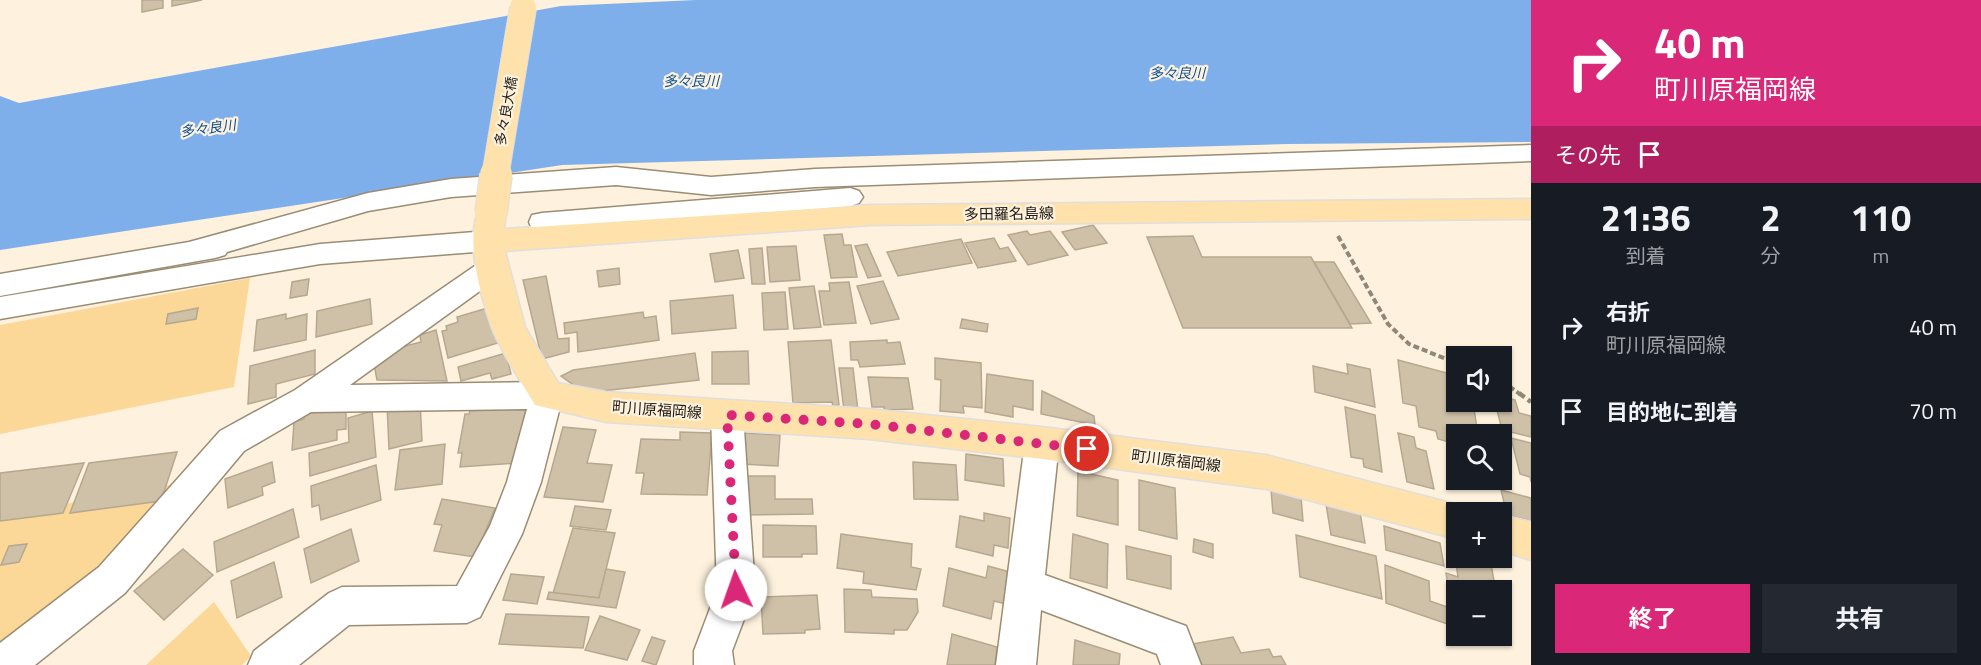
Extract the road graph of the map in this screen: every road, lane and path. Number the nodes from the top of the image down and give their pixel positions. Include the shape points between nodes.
1 (524, 4) edge
2 (1531, 153) edge
3 (1531, 172) edge
4 (1531, 209) edge
5 (1312, 211) junction
6 (542, 222) dead end
7 (451, 226) dead end
8 (490, 241) junction
9 (197, 250) junction
10 (0, 285) edge
11 (0, 308) edge
12 (1446, 359) edge
13 (1512, 388) edge
14 (548, 395) junction
15 (306, 399) junction
16 (1531, 402) edge
17 (727, 415) junction
18 (1042, 443) junction
19 (1446, 518) edge
20 (1512, 536) edge
21 (1531, 541) edge
22 (1026, 586) junction
23 (4, 665) edge
24 (268, 665) edge
25 (714, 665) edge
26 (1016, 665) edge
27 (1181, 665) edge

1 - 8 main road, 多々良大橋, bridge via 498,155
2 - 9 street via 980,171 711,186 616,176 474,186 368,202
3 - 6 street via 1033,188 816,199
4 - 5 main road, 多田羅名島線
5 - 8 main road, 多田羅名島線 via 871,215
5 - 12 path via 1334,229 1388,324 1409,344
7 - 9 street
8 - 11 street via 320,254
8 - 14 main road via 509,329
8 - 15 street
9 - 10 street
13 - 16 path
14 - 15 street
14 - 17 main road, 町川原福岡線 via 606,407
14 - 24 street via 504,534 467,604 342,606
15 - 23 street via 232,441 112,580
17 - 18 main road, 町川原福岡線 via 869,424
17 - 25 street via 736,590 713,651
18 - 19 main road, 町川原福岡線 via 1266,472
18 - 22 street
20 - 21 main road
22 - 26 street
22 - 27 street via 1172,640

